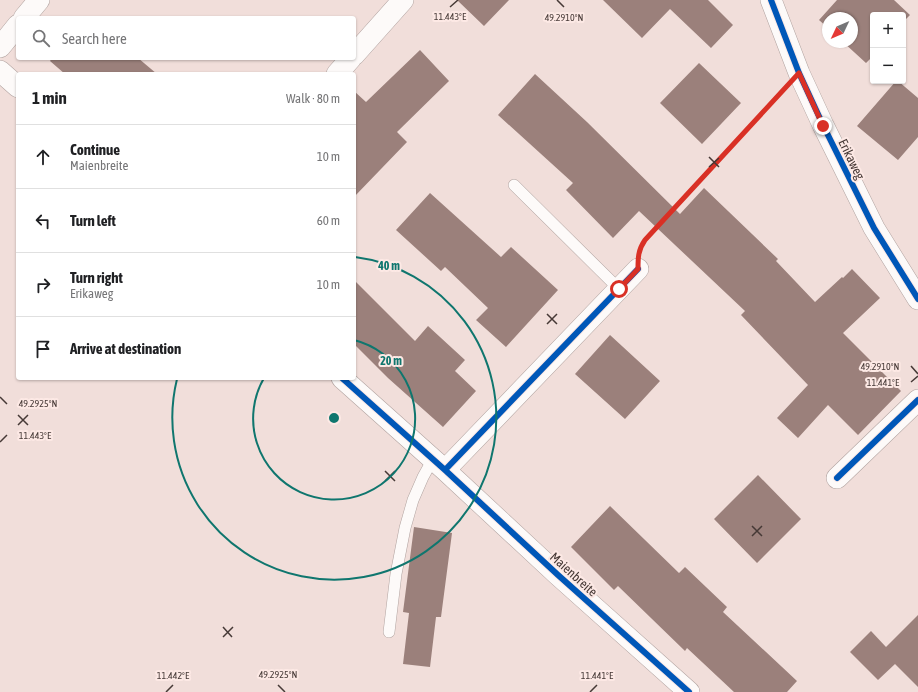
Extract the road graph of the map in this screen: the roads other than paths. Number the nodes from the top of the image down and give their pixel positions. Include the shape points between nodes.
1 (39, 0) edge
2 (402, 0) edge
3 (772, 0) edge
4 (26, 16) edge
5 (16, 27) edge
6 (0, 47) edge
7 (356, 53) edge
8 (349, 60) edge
9 (0, 71) edge
10 (339, 72) edge
11 (16, 85) edge
12 (514, 185) dead end
13 (638, 269) road end
14 (619, 289) junction
15 (918, 299) edge
16 (344, 380) edge
17 (918, 400) edge
18 (439, 464) junction
19 (837, 478) dead end
20 (389, 632) dead end
21 (689, 692) edge

1 - 4 street
2 - 7 street
3 - 15 street, Erikaweg via 799,73 823,126 874,228
5 - 6 street
8 - 10 street
9 - 11 street
12 - 14 lane
13 - 14 street
14 - 18 street
16 - 18 street, Maienbreite
17 - 19 street
18 - 20 lane via 422,477 413,500 396,574
18 - 21 street, Maienbreite

